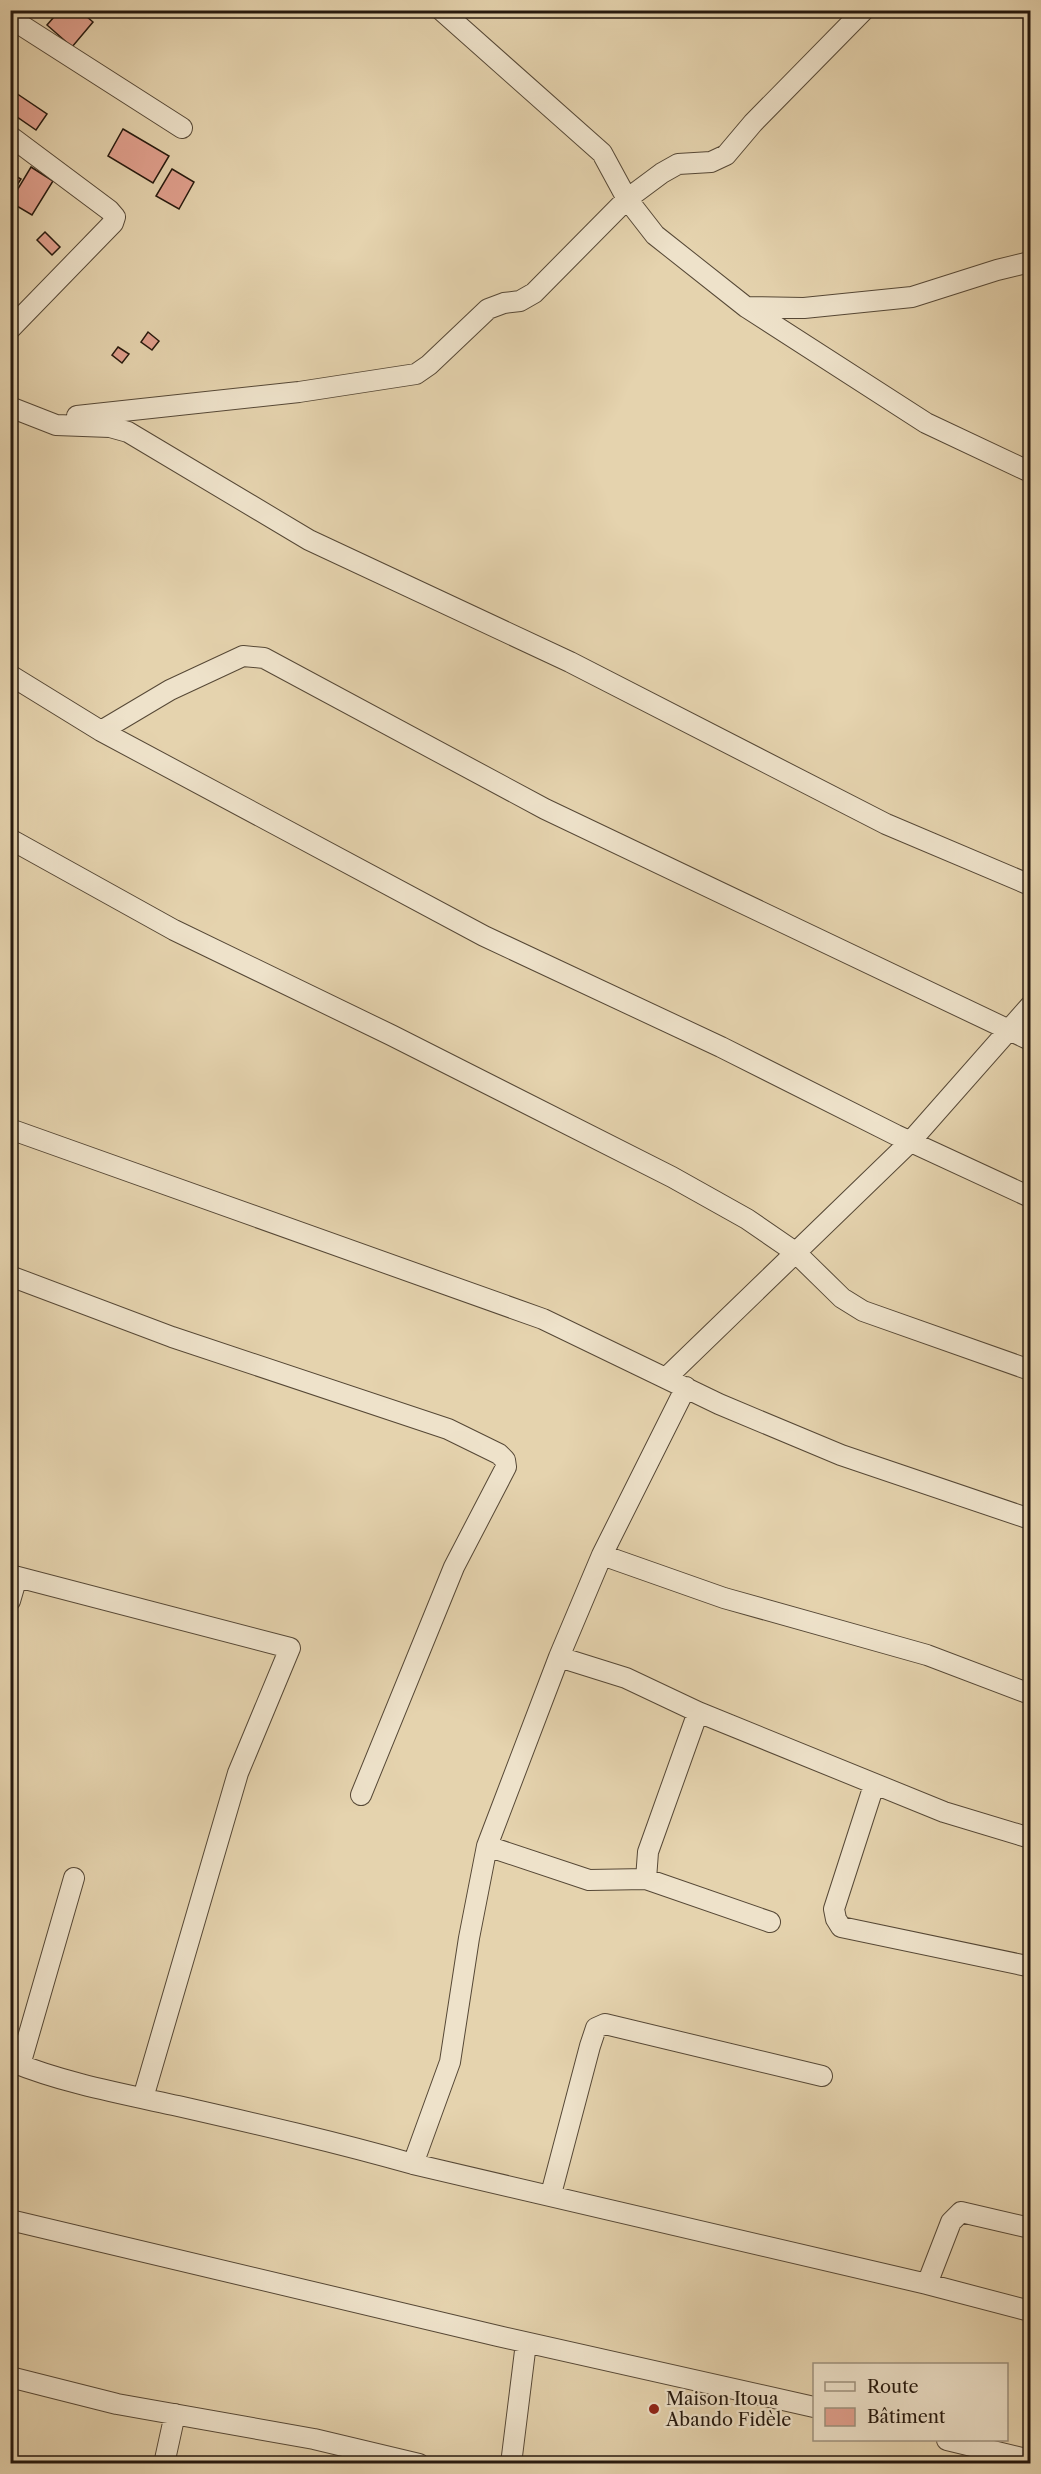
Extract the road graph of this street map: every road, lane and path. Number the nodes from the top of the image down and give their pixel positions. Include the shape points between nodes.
1 (441, 10) edge
2 (864, 10) edge
3 (10, 18) edge
4 (182, 128) dead end
5 (10, 136) edge
6 (627, 199) junction
7 (1030, 262) edge
8 (746, 307) junction
9 (10, 329) edge
10 (10, 407) edge
11 (41, 420) junction
12 (1030, 472) edge
13 (10, 675) edge
14 (101, 731) junction
15 (10, 839) edge
16 (1030, 885) edge
17 (1030, 1006) edge
18 (1010, 1031) junction
19 (1030, 1040) edge
20 (10, 1129) edge
21 (910, 1142) junction
22 (1030, 1197) edge
23 (795, 1252) junction
24 (10, 1276) edge
25 (1030, 1370) edge
26 (666, 1378) junction
27 (686, 1387) junction
28 (1030, 1519) edge
29 (602, 1555) junction
30 (14, 1576) edge
31 (10, 1601) edge
32 (559, 1657) junction
33 (1030, 1694) edge
34 (698, 1712) junction
35 (874, 1785) junction
36 (360, 1795) dead end
37 (1030, 1838) edge
38 (487, 1846) junction
39 (74, 1878) dead end
40 (646, 1879) junction
41 (770, 1922) dead end
42 (1027, 1966) dead end
43 (15, 2063) edge
44 (822, 2076) dead end
45 (143, 2098) junction
46 (413, 2164) junction
47 (550, 2194) junction
48 (10, 2220) edge
49 (1030, 2228) edge
50 (927, 2284) junction
51 (1030, 2311) edge
52 (526, 2343) junction
53 (10, 2376) edge
54 (813, 2407) edge
55 (175, 2414) junction
56 (955, 2441) edge
57 (1030, 2460) edge
58 (164, 2463) edge
59 (419, 2463) edge
60 (511, 2463) edge

1 - 6 street via 602,153
2 - 6 street via 726,155 711,162 678,164
3 - 4 street
5 - 9 street via 115,217
6 - 8 street via 655,235
6 - 11 street via 534,293 488,309 416,374 299,392
7 - 8 street via 912,297 804,308
8 - 12 street via 926,423
10 - 11 street
11 - 16 street via 68,427 110,427 128,432 309,540 570,662 886,824
13 - 14 street
14 - 18 street via 170,690 243,656 264,658 545,809
14 - 21 street via 484,936 721,1047
15 - 23 street via 174,930 672,1177 747,1219
17 - 18 street
18 - 19 street
18 - 21 street
20 - 26 street via 543,1319
21 - 22 street
21 - 23 street
23 - 25 street via 842,1298 863,1311
23 - 26 street
24 - 36 street via 172,1337 448,1430 505,1460 507,1467 454,1567
26 - 27 street
27 - 28 street via 841,1455
27 - 29 street
29 - 32 street
29 - 33 street via 724,1598 927,1655
30 - 31 street
30 - 45 street via 290,1648 238,1773
32 - 34 street via 627,1678
32 - 38 street
34 - 35 street
34 - 40 street via 648,1852
35 - 37 street via 944,1812
35 - 42 street via 834,1909 841,1927
38 - 40 street via 588,1880
38 - 46 street via 450,2062
39 - 43 street
40 - 41 street
43 - 45 street
44 - 47 street via 605,2024 597,2028 590,2046
45 - 46 street via 331,2140
46 - 47 street
47 - 50 street
48 - 52 street
49 - 50 street via 961,2212 951,2223
50 - 51 street
52 - 54 street
52 - 60 street
53 - 55 street via 117,2404
55 - 58 street
55 - 59 street
56 - 57 street

